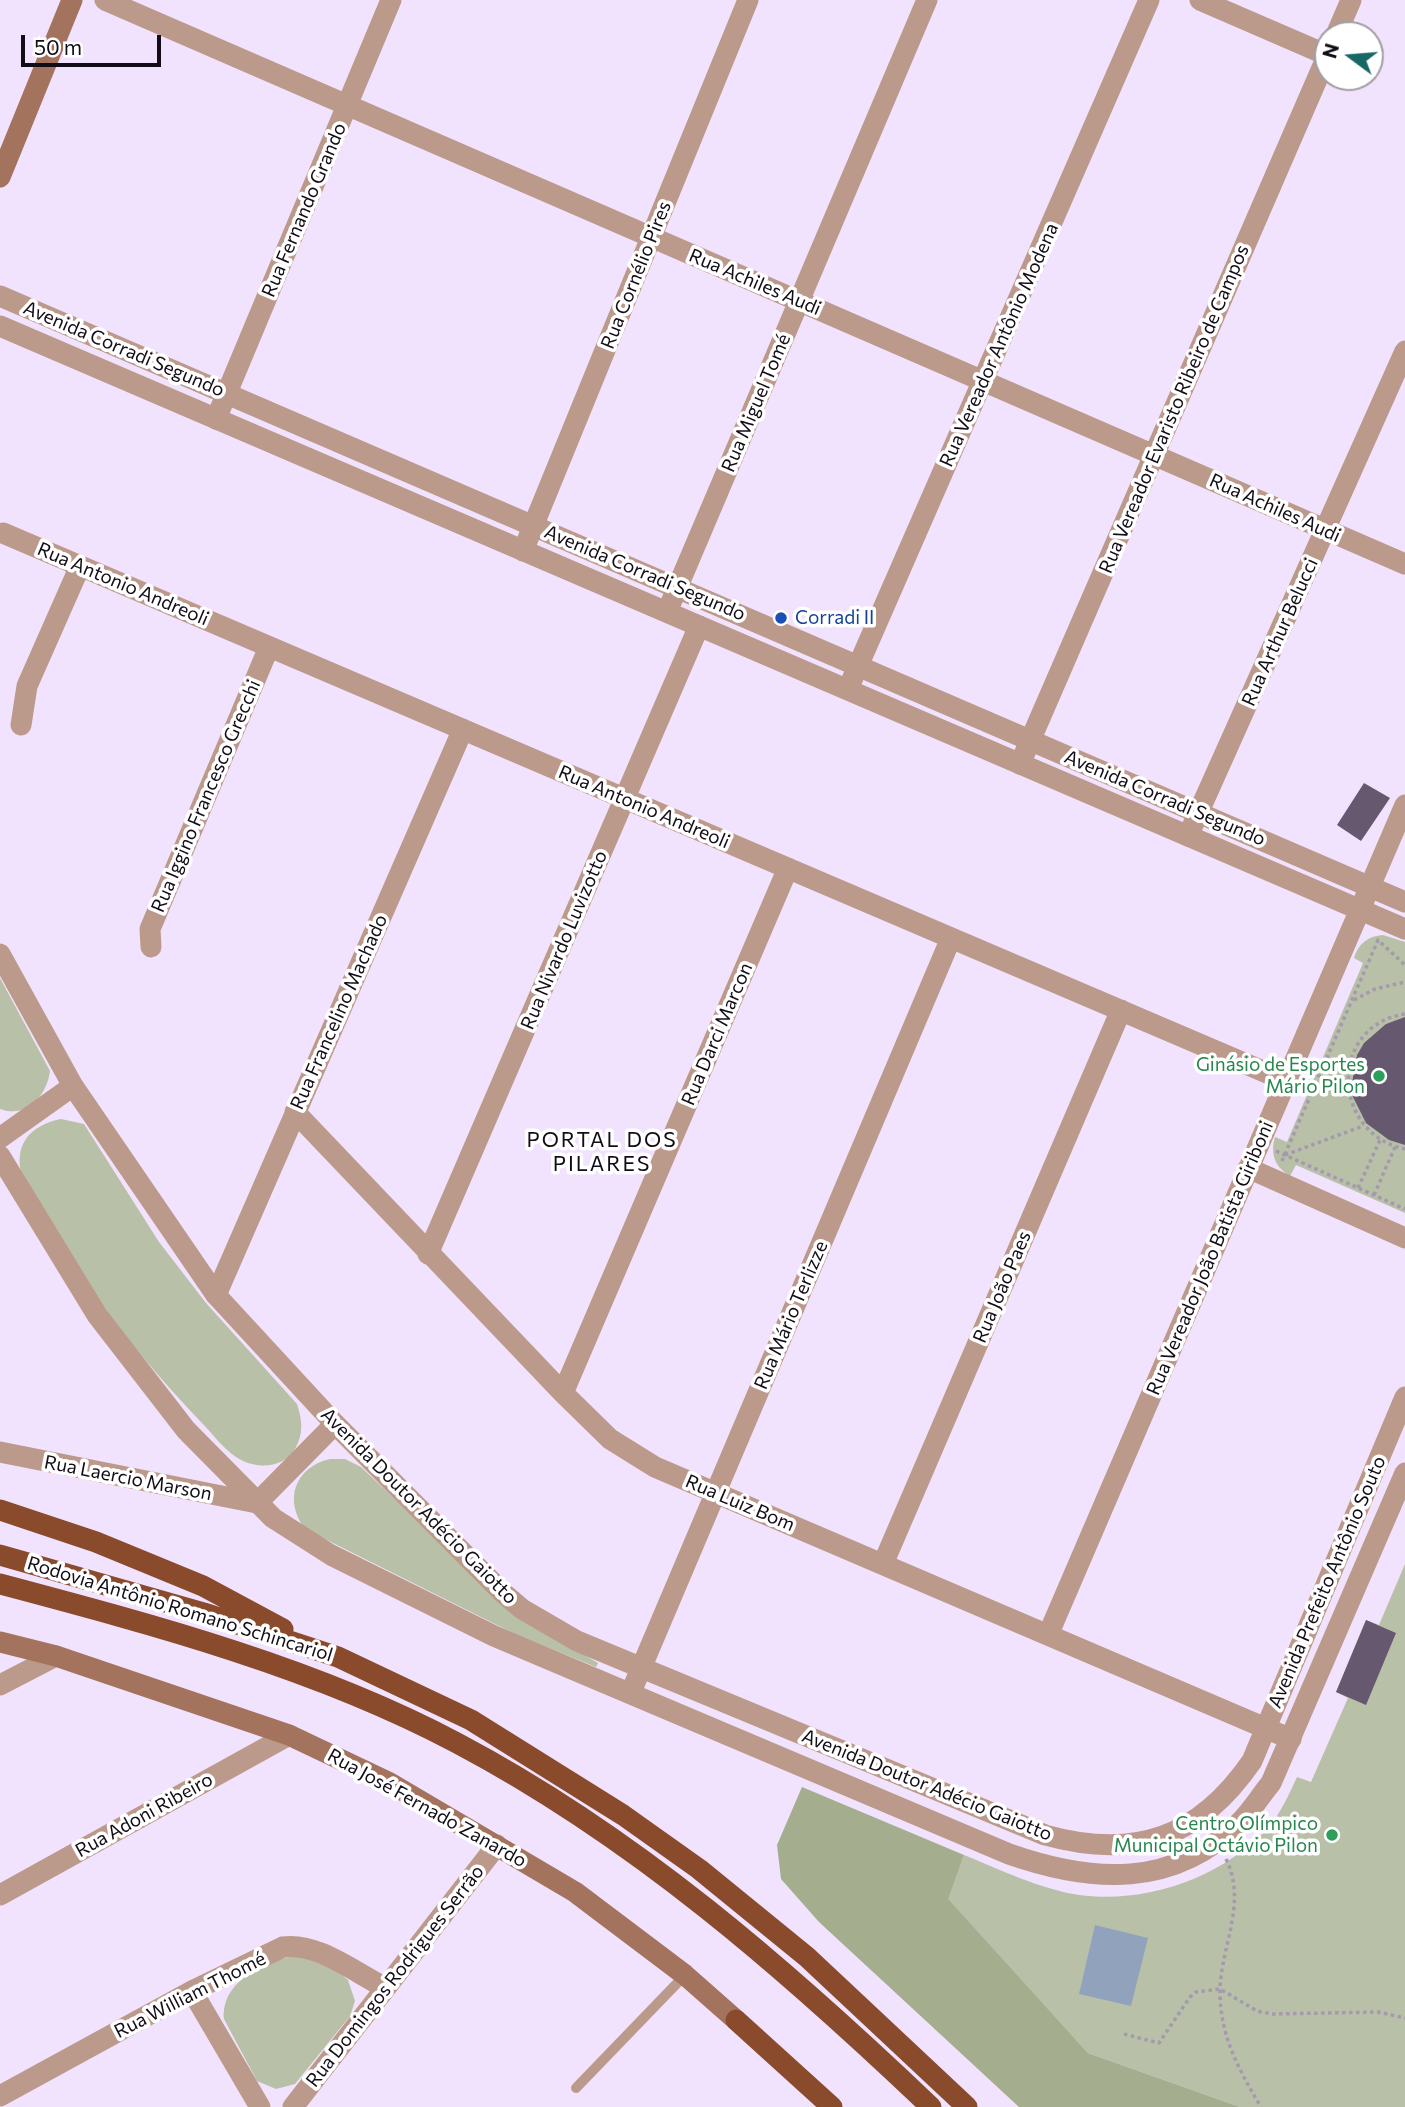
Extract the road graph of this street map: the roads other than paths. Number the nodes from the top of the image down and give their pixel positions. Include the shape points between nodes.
1 (72, 0) edge
2 (105, 0) edge
3 (391, 0) edge
4 (748, 0) edge
5 (927, 0) edge
6 (1149, 0) edge
7 (1200, 0) edge
8 (1351, 0) edge
9 (1342, 21) edge
10 (1314, 49) edge
11 (1314, 87) edge
12 (347, 105) junction
13 (0, 177) edge
14 (652, 237) junction
15 (0, 296) edge
16 (799, 301) junction
17 (0, 327) edge
18 (1405, 351) edge
19 (983, 381) junction
20 (227, 394) junction
21 (216, 419) junction
22 (1154, 455) junction
23 (533, 526) junction
24 (1325, 530) junction
25 (3, 533) dead end
26 (523, 551) junction
27 (1405, 565) edge
28 (80, 566) junction
29 (678, 587) junction
30 (667, 612) junction
31 (699, 626) junction
32 (269, 647) junction
33 (859, 665) junction
34 (848, 689) junction
35 (20, 725) dead end
36 (463, 729) junction
37 (1030, 740) junction
38 (1020, 764) junction
39 (625, 799) junction
40 (1405, 804) edge
41 (1199, 813) junction
42 (1188, 836) junction
43 (788, 869) junction
44 (1369, 886) junction
45 (1405, 902) edge
46 (1359, 909) junction
47 (1405, 929) edge
48 (951, 938) junction
49 (152, 947) dead end
50 (0, 954) edge
51 (1121, 1010) junction
52 (1286, 1081) junction
53 (73, 1086) junction
54 (295, 1112) junction
55 (0, 1138) edge
56 (0, 1156) edge
57 (1248, 1168) junction
58 (1405, 1238) edge
59 (428, 1254) junction
60 (216, 1295) junction
61 (563, 1393) junction
62 (1405, 1397) edge
63 (335, 1424) junction
64 (0, 1452) edge
65 (1405, 1473) edge
66 (716, 1492) junction
67 (257, 1503) junction
68 (0, 1510) edge
69 (0, 1555) edge
70 (883, 1564) junction
71 (0, 1584) edge
72 (1048, 1635) junction
73 (0, 1642) edge
74 (56, 1656) junction
75 (338, 1657) junction
76 (641, 1667) junction
77 (0, 1685) edge
78 (631, 1692) junction
79 (1265, 1728) junction
80 (289, 1735) junction
81 (1291, 1739) junction
82 (497, 1845) junction
83 (0, 1895) edge
84 (685, 1975) junction
85 (384, 1987) junction
86 (192, 1991) junction
87 (736, 2020) joint
88 (576, 2088) dead end
89 (0, 2096) edge
90 (260, 2107) edge
91 (293, 2107) edge
92 (832, 2107) edge
93 (931, 2107) edge
94 (967, 2107) edge

1 - 13 main road
2 - 12 street, Rua Achiles Audi
3 - 12 street, Rua Fernando Grando
4 - 14 street, Rua Cornélio Pires
5 - 16 street, Rua Miguel Tomé
6 - 19 street, Rua Vereador Antônio Modena
7 - 10 street
8 - 9 street
11 - 22 street, Rua Vereador Evaristo Ribeiro de Campos
12 - 14 street, Rua Achiles Audi
12 - 20 street, Rua Fernando Grando
14 - 16 street, Rua Achiles Audi
14 - 23 street, Rua Cornélio Pires
15 - 20 street, Avenida Corradi Segundo
16 - 19 street, Rua Achiles Audi
16 - 29 street, Rua Miguel Tomé
17 - 21 street, Avenida Corradi Segundo
18 - 24 street, Rua Arthur Belucci
19 - 22 street, Rua Achiles Audi
19 - 33 street, Rua Vereador Antônio Modena
20 - 21 street, Rua Fernando Grando
20 - 23 street, Avenida Corradi Segundo
21 - 26 street, Avenida Corradi Segundo
22 - 24 street, Rua Achiles Audi
22 - 37 street, Rua Vereador Evaristo Ribeiro de Campos
23 - 26 street, Rua Cornélio Pires
23 - 29 street, Avenida Corradi Segundo
24 - 27 street, Rua Achiles Audi
24 - 41 street, Rua Arthur Belucci
25 - 28 street, Rua Antonio Andreoli
26 - 30 street, Avenida Corradi Segundo
28 - 32 street, Rua Antonio Andreoli
28 - 35 street via 27,686
29 - 30 street, Rua Miguel Tomé
29 - 33 street, Avenida Corradi Segundo
30 - 31 street, Avenida Corradi Segundo
31 - 34 street, Avenida Corradi Segundo
31 - 39 street, Rua Nivardo Luvizotto
32 - 36 street, Rua Antonio Andreoli
32 - 49 street, Rua Iggino Francesco Grecchi via 150,929
33 - 34 street, Rua Vereador Antônio Modena
33 - 37 street, Avenida Corradi Segundo
34 - 38 street, Avenida Corradi Segundo
36 - 39 street, Rua Antonio Andreoli
36 - 54 street, Rua Francelino Machado
37 - 38 street, Rua Vereador Evaristo Ribeiro de Campos
37 - 41 street, Avenida Corradi Segundo
38 - 42 street, Avenida Corradi Segundo
39 - 43 street, Rua Antonio Andreoli
39 - 59 street, Rua Nivardo Luvizotto
40 - 44 street, Rua Vereador João Batista Giriboni
41 - 42 street, Rua Arthur Belucci
41 - 44 street, Avenida Corradi Segundo
42 - 46 street, Avenida Corradi Segundo
43 - 48 street, Rua Antonio Andreoli
43 - 61 street, Rua Darci Marcon
44 - 45 street, Avenida Corradi Segundo
44 - 46 street, Rua Vereador João Batista Giriboni
46 - 47 street, Avenida Corradi Segundo
46 - 52 street, Rua Vereador João Batista Giriboni
48 - 51 street, Rua Antonio Andreoli
48 - 66 street, Rua Mário Terlizze
50 - 53 street, Avenida Doutor Adécio Gaiotto
51 - 52 street, Rua Antonio Andreoli
51 - 70 street, Rua João Paes
52 - 57 street, Rua Vereador João Batista Giriboni
53 - 55 street
53 - 60 street, Avenida Doutor Adécio Gaiotto
54 - 59 street, Rua Luiz Bom
54 - 60 street, Rua Francelino Machado
56 - 67 street, Avenida Doutor Adécio Gaiotto via 97,1315 186,1430
57 - 58 street
57 - 72 street, Rua Vereador João Batista Giriboni
59 - 61 street, Rua Luiz Bom
60 - 63 street, Avenida Doutor Adécio Gaiotto
61 - 66 street, Rua Luiz Bom via 629,1453
62 - 79 street, Avenida Prefeito Antônio Souto
63 - 67 street
63 - 76 street, Avenida Doutor Adécio Gaiotto via 522,1609 577,1640
64 - 67 street, Rua Laercio Marson
65 - 81 street, Avenida Prefeito Antônio Souto
66 - 70 street, Rua Luiz Bom
66 - 76 street, Rua Mário Terlizze
67 - 78 street, Avenida Doutor Adécio Gaiotto via 343,1561 494,1636
68 - 75 highway via 96,1542 203,1586
69 - 75 highway, Rodovia Antônio Romano Schincariol
70 - 72 street, Rua Luiz Bom
71 - 93 highway, Rodovia Antônio Romano Schincariol via 303,1676 456,1742 577,1815 690,1894 831,2012
72 - 79 street, Rua Luiz Bom
73 - 74 main road, Rua José Fernado Zanardo
74 - 77 street
74 - 80 main road, Rua José Fernado Zanardo
75 - 94 highway, Rodovia Antônio Romano Schincariol via 471,1720 623,1815 699,1869 807,1957
76 - 78 street, Rua Mário Terlizze
76 - 79 street, Avenida Doutor Adécio Gaiotto via 1020,1826 1096,1846 1138,1843 1195,1822 1242,1775
78 - 81 street, Avenida Doutor Adécio Gaiotto via 1009,1854 1064,1871 1114,1877 1179,1862 1216,1843 1242,1820 1271,1783
79 - 81 street, Rua Luiz Bom
80 - 82 main road, Rua José Fernado Zanardo via 390,1783
80 - 83 street, Rua Adoni Ribeiro
82 - 84 main road, Rua José Fernado Zanardo via 575,1892
82 - 85 street, Rua Domingos Rodrigues Serrão
84 - 87 main road, Rua José Fernado Zanardo
84 - 88 lane
85 - 86 street, Rua William Thomé via 297,1945 283,1947
85 - 91 street, Rua Domingos Rodrigues Serrão
86 - 89 street, Rua William Thomé
86 - 90 street
87 - 92 highway

